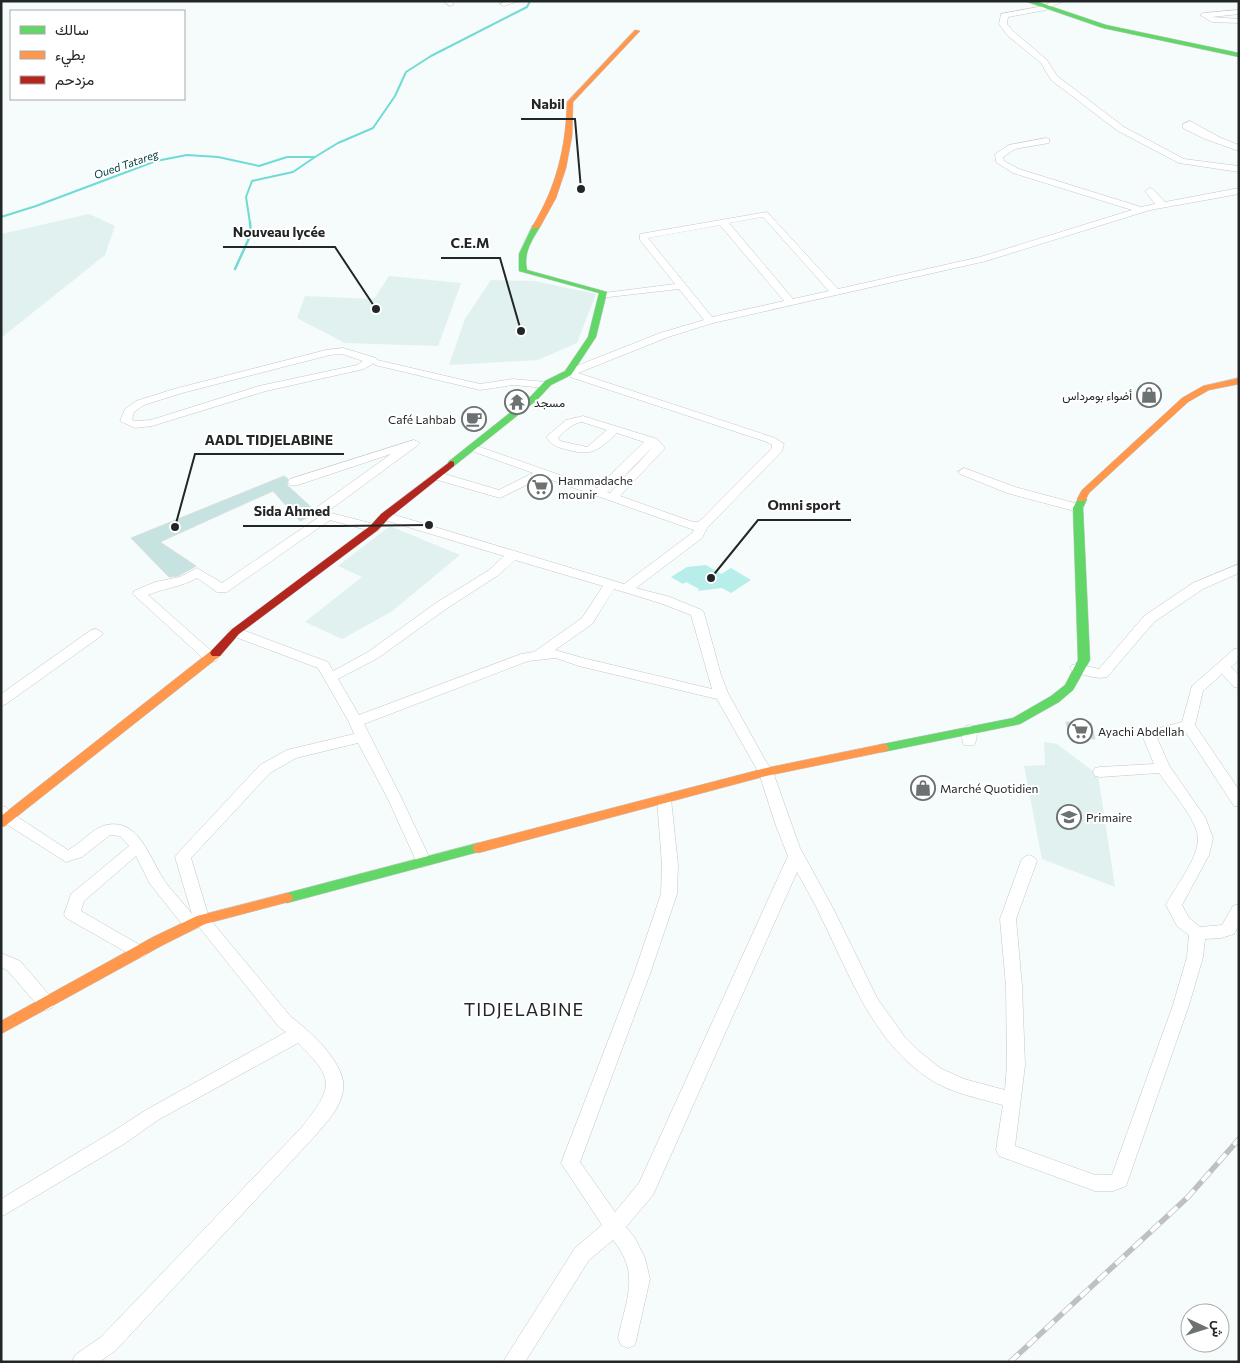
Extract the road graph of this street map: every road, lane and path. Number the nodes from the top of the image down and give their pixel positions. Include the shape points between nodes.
1 (516, 1) edge
2 (1028, 1) edge
3 (504, 4) dead end
4 (1049, 4) edge
5 (1239, 12) edge
6 (1239, 21) edge
7 (637, 31) dead end
8 (1239, 50) edge
9 (1239, 55) edge
10 (1218, 140) dead end
11 (1046, 141) dead end
12 (1239, 148) edge
13 (1239, 169) edge
14 (1150, 191) dead end
15 (1239, 191) edge
16 (1163, 205) junction
17 (1141, 210) junction
18 (723, 222) junction
19 (681, 286) junction
20 (835, 291) junction
21 (604, 296) junction
22 (790, 302) junction
23 (710, 321) junction
24 (375, 362) junction
25 (568, 373) junction
26 (1239, 381) edge
27 (546, 385) junction
28 (615, 429) junction
29 (652, 441) junction
30 (473, 448) junction
31 (964, 472) dead end
32 (542, 473) junction
33 (438, 476) junction
34 (294, 482) dead end
35 (598, 493) junction
36 (612, 498) junction
37 (1078, 508) junction
38 (385, 516) junction
39 (327, 517) junction
40 (701, 526) junction
41 (374, 528) junction
42 (513, 556) junction
43 (1239, 568) edge
44 (610, 584) junction
45 (626, 589) junction
46 (235, 632) junction
47 (96, 633) dead end
48 (1239, 652) edge
49 (537, 656) junction
50 (210, 658) junction
51 (1223, 667) junction
52 (1077, 668) junction
53 (330, 678) junction
54 (1239, 684) edge
55 (723, 696) junction
56 (1, 701) edge
57 (1188, 725) junction
58 (359, 730) junction
59 (1163, 768) junction
60 (766, 772) junction
61 (1100, 772) dead end
62 (664, 799) junction
63 (1239, 802) edge
64 (4, 817) edge
65 (139, 848) junction
66 (796, 856) junction
67 (423, 861) junction
68 (1029, 861) dead end
69 (1239, 910) edge
70 (197, 922) junction
71 (1197, 933) junction
72 (139, 952) junction
73 (1, 959) edge
74 (46, 1003) junction
75 (1, 1028) edge
76 (300, 1033) junction
77 (1013, 1100) junction
78 (1, 1209) edge
79 (614, 1227) junction
80 (628, 1338) dead end
81 (82, 1362) edge
82 (513, 1362) edge

1 - 3 street
2 - 4 main road
4 - 8 main road via 1124,27
4 - 9 main road via 1086,23
4 - 13 street via 1004,16 1003,24 1036,54 1054,78 1120,129 1178,160
5 - 6 street via 1204,15 1212,20
7 - 21 main road via 570,102 565,162 560,181 520,261 522,271 529,274 598,290
10 - 12 street
11 - 17 street via 1012,147 998,156 1000,162 1016,171
14 - 16 street
15 - 16 street
16 - 17 street
17 - 20 street via 983,259
18 - 19 street via 644,236
18 - 20 street via 767,216
18 - 22 street
19 - 21 street
19 - 23 street
20 - 22 street
21 - 25 main road via 592,337
22 - 23 street
23 - 25 street via 664,335
24 - 24 street via 349,352 330,352 140,403 130,411 126,421 135,425 152,423 264,388
24 - 27 street via 480,387 513,382
25 - 27 main road
25 - 40 street via 778,444 778,449
26 - 37 main road via 1206,388 1185,400 1084,492
27 - 30 main road
28 - 28 street via 575,419 552,436 553,440 589,452
28 - 29 street
29 - 35 street
29 - 36 street via 659,448
30 - 32 street
30 - 33 main road
31 - 37 street via 1011,490
32 - 33 street via 500,494
32 - 35 street
33 - 38 main road
34 - 39 street via 414,443 317,513
35 - 36 street
36 - 40 street via 692,526
37 - 52 main road via 1084,660
38 - 41 main road
38 - 42 street
39 - 41 street
39 - 50 street via 222,589 197,572 184,580 139,594
40 - 45 street via 698,535
41 - 46 main road
42 - 44 street
42 - 53 street via 373,655
43 - 52 street via 1198,586 1149,619 1102,674
44 - 45 street
44 - 49 street via 587,621
45 - 55 street via 697,613 712,670
46 - 50 main road
46 - 53 street via 323,665
47 - 56 street
48 - 51 street
49 - 55 street via 557,654
49 - 58 street via 464,679
50 - 64 main road
51 - 54 street
51 - 57 street via 1197,688
52 - 60 main road via 1067,689 1051,702 1016,721 969,736
53 - 58 street
55 - 60 street via 758,763
57 - 59 street via 1149,735
57 - 63 street
58 - 67 street
58 - 70 street via 292,754 265,769 182,857
59 - 61 street
59 - 71 street via 1200,821 1206,839 1204,851 1174,905 1184,922
60 - 62 main road
60 - 66 street
62 - 67 main road
62 - 79 street via 670,865 669,894 570,1163
64 - 65 street via 66,856 73,856 89,841 110,830 125,832
65 - 70 street via 156,880
65 - 72 street via 77,898 72,914
66 - 77 street via 829,916 867,998 888,1031 911,1056 936,1074
66 - 79 street via 646,1189
67 - 70 main road
68 - 77 street via 1008,919 1014,986 1016,1065
69 - 71 street via 1228,930
70 - 72 main road
70 - 76 street via 285,1022
71 - 77 street via 1195,957 1181,1005 1119,1180 1095,1183 1005,1150
72 - 74 main road
73 - 74 street via 14,966
74 - 75 main road
76 - 78 street via 152,1115
76 - 81 street via 334,1074 335,1090 327,1107 308,1132 114,1337
79 - 80 street via 638,1264 640,1279
79 - 82 street via 582,1254

